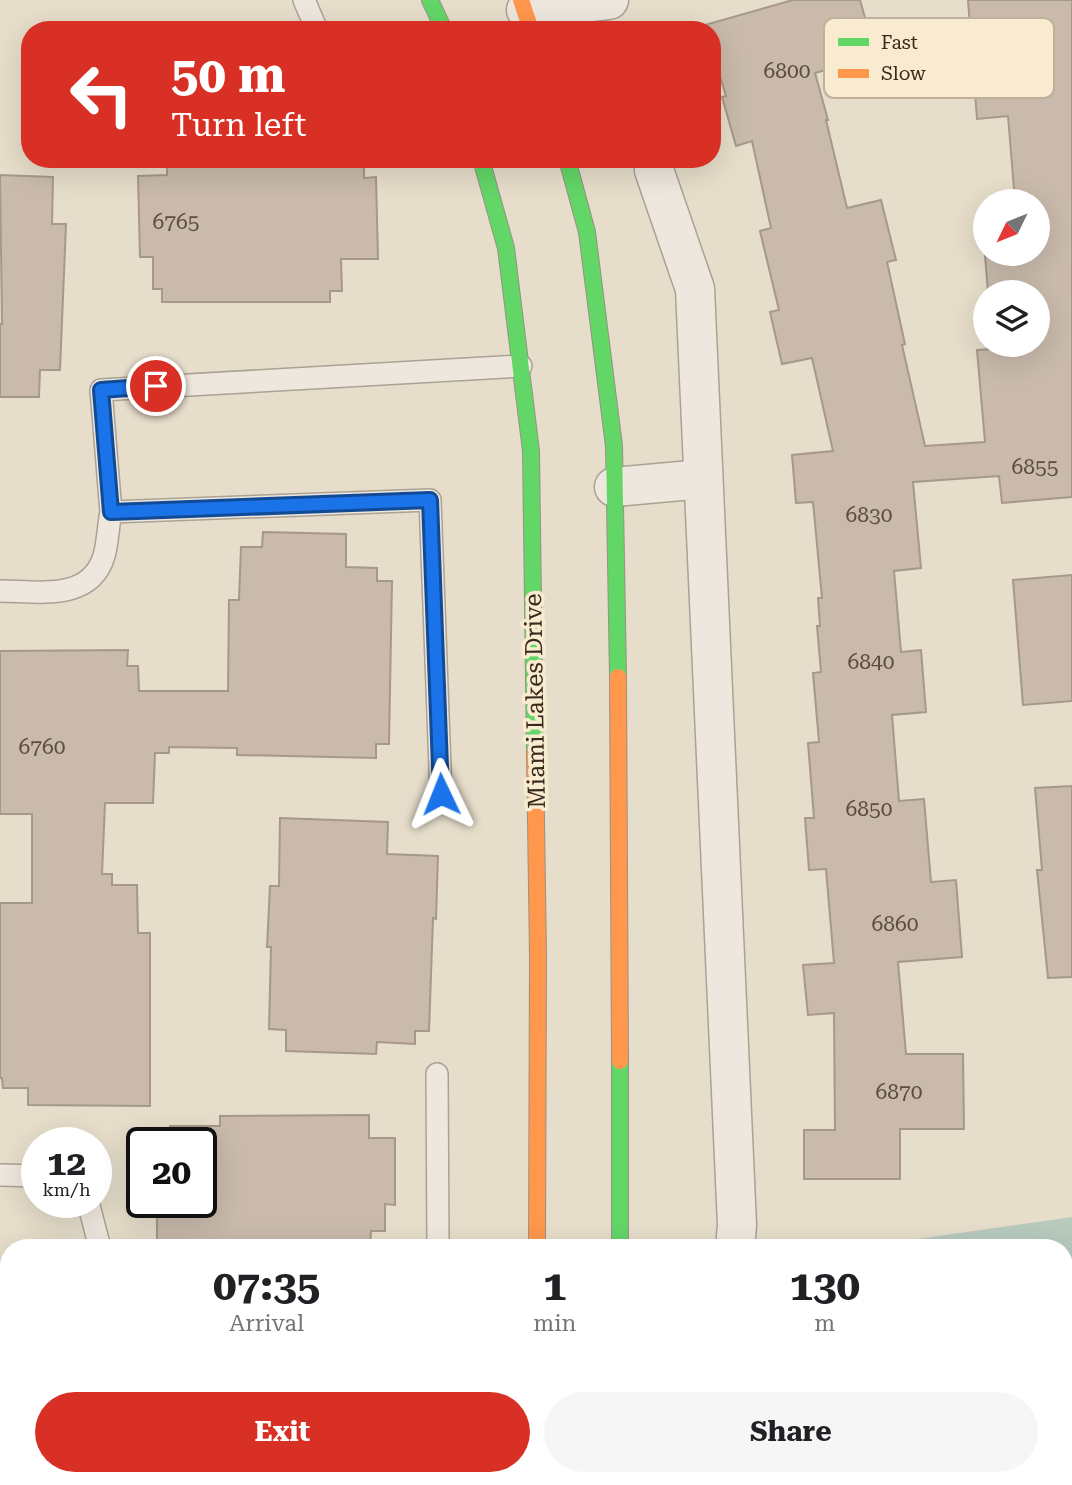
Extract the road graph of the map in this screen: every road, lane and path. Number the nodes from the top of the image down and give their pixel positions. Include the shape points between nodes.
1 (304, 0) edge
2 (430, 0) edge
3 (609, 0) edge
4 (526, 13) edge
5 (313, 21) edge
6 (440, 21) edge
7 (484, 168) edge
8 (569, 168) edge
9 (654, 170) dead end
10 (521, 366) junction
11 (703, 479) junction
12 (614, 487) junction
13 (111, 512) junction
14 (0, 591) edge
15 (441, 794) dead end
16 (437, 1074) dead end
17 (0, 1175) edge
18 (21, 1176) edge
19 (93, 1218) edge
20 (98, 1239) edge
21 (438, 1239) edge
22 (537, 1239) edge
23 (620, 1239) edge
24 (735, 1239) edge

1 - 5 lane
2 - 6 main road
3 - 4 street
7 - 10 main road, Miami Lakes Drive via 506,248
8 - 12 main road via 587,232 614,446
9 - 11 street via 695,289
10 - 13 lane via 101,390
10 - 22 main road, Miami Lakes Drive via 531,451 536,706
11 - 12 street
11 - 24 street
12 - 23 main road
13 - 14 lane via 103,557 92,578 74,590
13 - 15 lane via 430,500
16 - 21 lane
17 - 18 lane
19 - 20 lane

